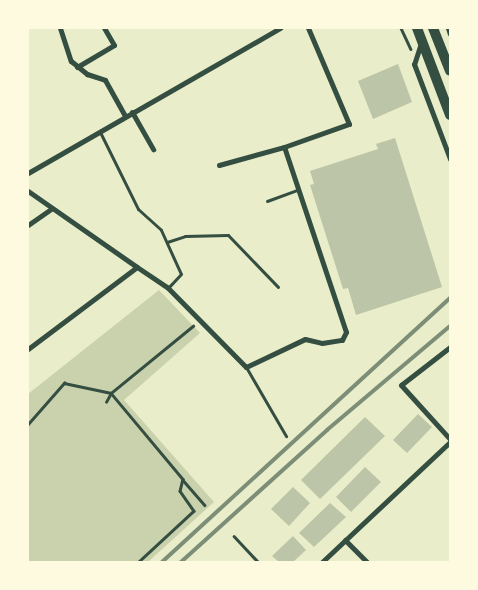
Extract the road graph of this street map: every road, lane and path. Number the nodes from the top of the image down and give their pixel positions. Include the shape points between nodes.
1 (60, 28) edge
2 (104, 28) edge
3 (280, 28) edge
4 (308, 28) edge
5 (417, 28) edge
6 (433, 28) edge
7 (448, 28) edge
8 (450, 34) edge
9 (422, 40) junction
10 (77, 67) junction
11 (450, 71) edge
12 (132, 112) junction
13 (450, 115) edge
14 (125, 116) junction
15 (100, 131) junction
16 (284, 147) junction
17 (153, 149) dead end
18 (450, 159) edge
19 (220, 164) dead end
20 (28, 173) edge
21 (298, 190) junction
22 (28, 191) edge
23 (268, 201) dead end
24 (51, 209) junction
25 (28, 225) edge
26 (167, 242) junction
27 (138, 267) junction
28 (278, 286) dead end
29 (168, 288) junction
30 (198, 322) junction
31 (450, 347) edge
32 (28, 349) edge
33 (246, 367) junction
34 (111, 393) junction
35 (106, 402) dead end
36 (28, 424) edge
37 (286, 436) dead end
38 (450, 440) edge
39 (183, 479) junction
40 (205, 505) dead end
41 (234, 536) dead end
42 (346, 540) junction
43 (138, 562) edge
44 (258, 562) edge
45 (322, 562) edge
46 (367, 562) edge

1 - 10 street via 71,61
2 - 10 street via 114,45
3 - 12 street
4 - 16 street via 350,124
5 - 9 highway
6 - 11 highway
7 - 8 street
9 - 13 highway
9 - 18 street via 414,64
10 - 14 street via 105,80
12 - 14 street
12 - 17 street
14 - 15 street
15 - 20 street
15 - 26 lane via 138,209 161,230
16 - 19 street
16 - 21 street
21 - 23 lane
21 - 33 street via 346,332 342,340 322,342 305,339
22 - 24 street
24 - 25 street
24 - 27 street
26 - 28 lane via 185,236 228,235
26 - 29 lane via 181,274
27 - 29 street
27 - 32 street
29 - 30 street
30 - 33 street
30 - 34 path
31 - 38 street via 401,385
33 - 37 lane
34 - 35 path
34 - 36 path via 64,383
34 - 39 path
38 - 42 street
39 - 40 path
39 - 43 path via 180,491 194,511
41 - 44 path
42 - 45 street
42 - 46 street

